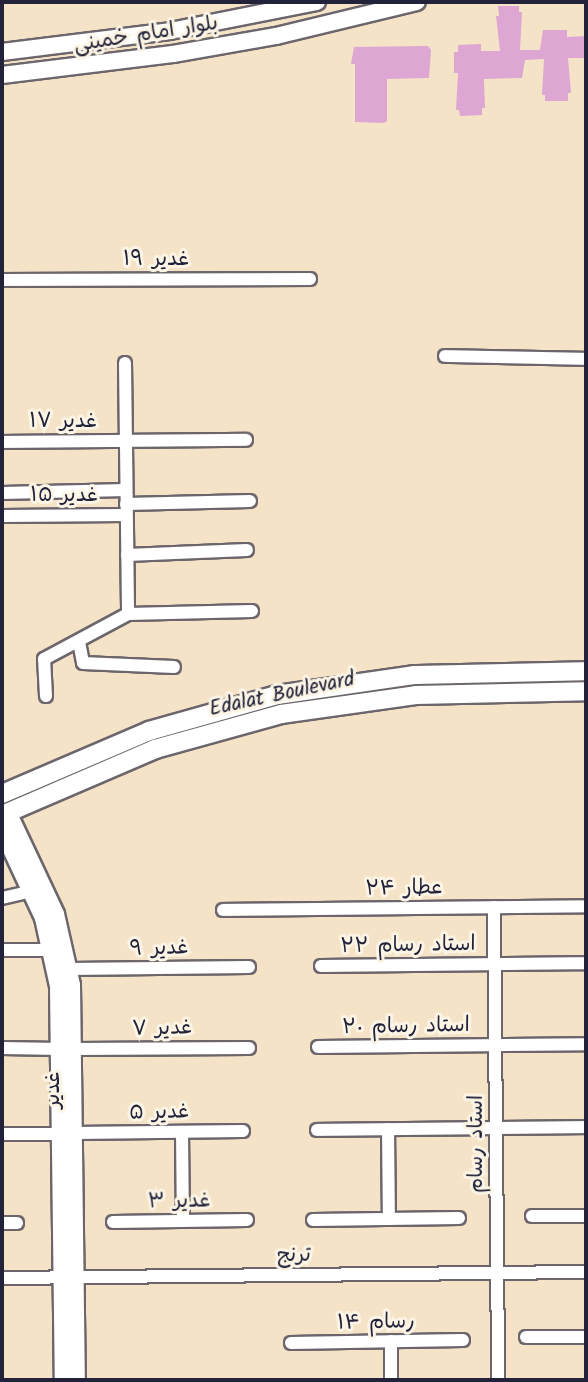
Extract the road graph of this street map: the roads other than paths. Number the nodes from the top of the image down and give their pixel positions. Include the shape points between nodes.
1 (317, 2) edge
2 (417, 2) edge
3 (2, 52) edge
4 (2, 75) edge
5 (310, 279) dead end
6 (2, 280) edge
7 (445, 356) dead end
8 (586, 359) edge
9 (125, 363) dead end
10 (246, 440) dead end
11 (125, 441) junction
12 (2, 442) edge
13 (126, 490) junction
14 (2, 493) edge
15 (250, 500) dead end
16 (126, 510) junction
17 (2, 516) edge
18 (247, 550) dead end
19 (127, 555) junction
20 (252, 611) dead end
21 (128, 614) junction
22 (79, 642) junction
23 (174, 667) dead end
24 (586, 671) edge
25 (586, 691) edge
26 (46, 696) dead end
27 (3, 805) edge
28 (2, 830) edge
29 (32, 891) junction
30 (2, 898) edge
31 (586, 906) edge
32 (494, 907) junction
33 (223, 910) dead end
34 (2, 950) edge
35 (52, 950) junction
36 (495, 964) junction
37 (586, 964) edge
38 (321, 966) dead end
39 (248, 967) dead end
40 (69, 969) junction
41 (586, 1044) edge
42 (495, 1045) junction
43 (318, 1047) dead end
44 (2, 1048) edge
45 (249, 1048) dead end
46 (68, 1049) junction
47 (586, 1127) edge
48 (496, 1128) junction
49 (388, 1129) junction
50 (317, 1130) dead end
51 (243, 1131) dead end
52 (182, 1132) junction
53 (68, 1133) junction
54 (2, 1134) edge
55 (532, 1216) dead end
56 (586, 1216) edge
57 (459, 1218) dead end
58 (389, 1219) junction
59 (247, 1220) dead end
60 (313, 1220) dead end
61 (183, 1221) junction
62 (113, 1222) dead end
63 (2, 1223) edge
64 (17, 1223) dead end
65 (586, 1272) edge
66 (497, 1273) junction
67 (69, 1278) junction
68 (2, 1279) edge
69 (586, 1336) edge
70 (526, 1337) dead end
71 (463, 1340) dead end
72 (391, 1342) junction
73 (291, 1343) dead end
74 (63, 1380) edge
75 (77, 1380) edge
76 (391, 1380) edge
77 (498, 1380) edge

1 - 3 street, بلوار امام خمینی via 170,31
2 - 4 street, بلوار امام خمینی via 275,36 173,54
5 - 6 street, غدیر ۱۹
7 - 8 street
9 - 11 street
10 - 11 street, غدیر ۱۷
11 - 12 street, غدیر ۱۷
11 - 13 street
13 - 14 street
13 - 16 street
15 - 16 street, غدیر ۱۵
16 - 17 street, غدیر ۱۵
16 - 19 street
18 - 19 street
19 - 21 street
20 - 21 street
21 - 22 street
22 - 23 street via 83,663
22 - 26 street via 44,659
24 - 27 main road, Edalat Boulevard via 414,675 277,695 149,731
25 - 27 main road, Edalat Boulevard via 416,695 281,714 156,749
27 - 40 street, غدیر via 56,914
28 - 29 street, غدیر
29 - 30 street
29 - 35 street, غدیر
31 - 32 street, عطار ۲۴
32 - 33 street, عطار ۲۴
32 - 36 street, استاد رسام
34 - 35 street
35 - 46 street, غدیر
36 - 37 street, استاد رسام ۲۲
36 - 38 street, استاد رسام ۲۲
36 - 42 street, استاد رسام
39 - 40 street, غدیر ۹
40 - 46 street, غدیر
41 - 42 street, استاد رسام ۲۰
42 - 43 street, استاد رسام ۲۰
42 - 48 street, استاد رسام
44 - 46 street, غدیر ۷
45 - 46 street, غدیر ۷
46 - 53 street, غدیر
47 - 48 street
48 - 49 street
48 - 66 street, استاد رسام
49 - 50 street
49 - 58 street
51 - 52 street, غدیر ۵
52 - 53 street, غدیر ۵
52 - 61 street
53 - 54 street, غدیر ۵
53 - 67 street, غدیر
55 - 56 street
57 - 58 street
58 - 60 street
59 - 61 street, غدیر ۳
61 - 62 street, غدیر ۳
63 - 64 street
65 - 66 street, ترنج
66 - 67 street, ترنج
66 - 77 street, استاد رسام
67 - 68 street, ترنج
67 - 74 street, غدیر
67 - 75 street, غدیر
69 - 70 street
71 - 72 street, رسام ۱۴
72 - 73 street, رسام ۱۴
72 - 76 street

